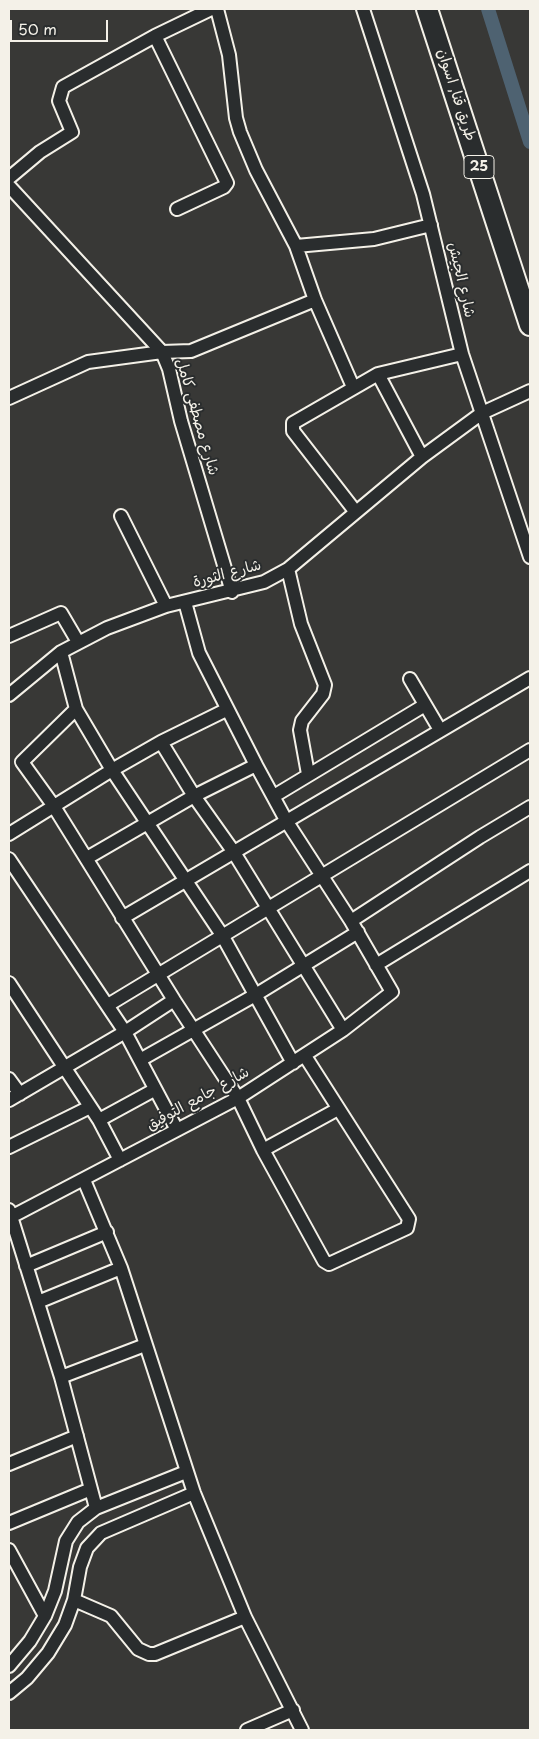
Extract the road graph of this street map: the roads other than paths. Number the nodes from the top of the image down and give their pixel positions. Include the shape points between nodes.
1 (211, 9) edge
2 (217, 9) edge
3 (363, 9) edge
4 (427, 9) edge
5 (155, 36) junction
6 (9, 178) edge
7 (9, 186) edge
8 (177, 209) dead end
9 (431, 225) junction
10 (296, 246) junction
11 (315, 300) junction
12 (530, 325) edge
13 (162, 352) junction
14 (462, 354) junction
15 (378, 374) junction
16 (353, 387) junction
17 (528, 392) edge
18 (9, 398) edge
19 (482, 413) junction
20 (422, 456) junction
21 (355, 511) junction
22 (121, 516) dead end
23 (530, 557) edge
24 (288, 570) junction
25 (232, 592) junction
26 (185, 602) junction
27 (166, 606) junction
28 (9, 636) edge
29 (78, 642) junction
30 (61, 652) junction
31 (410, 678) dead end
32 (530, 678) edge
33 (9, 695) edge
34 (425, 705) junction
35 (76, 708) junction
36 (226, 710) junction
37 (440, 730) junction
38 (161, 742) junction
39 (530, 750) edge
40 (256, 766) junction
41 (112, 770) junction
42 (308, 774) junction
43 (194, 796) junction
44 (274, 796) junction
45 (53, 805) junction
46 (530, 807) edge
47 (287, 822) junction
48 (146, 823) junction
49 (9, 834) edge
50 (233, 851) junction
51 (87, 858) junction
52 (9, 859) edge
53 (530, 871) edge
54 (322, 875) junction
55 (186, 881) junction
56 (268, 906) junction
57 (122, 918) junction
58 (355, 926) junction
59 (222, 935) junction
60 (302, 964) junction
61 (376, 965) junction
62 (158, 975) junction
63 (9, 983) edge
64 (257, 994) junction
65 (174, 1000) junction
66 (108, 1005) junction
67 (195, 1030) junction
68 (343, 1030) junction
69 (125, 1032) junction
70 (305, 1056) junction
71 (140, 1060) junction
72 (293, 1063) junction
73 (65, 1067) junction
74 (9, 1079) edge
75 (154, 1090) junction
76 (14, 1097) edge
77 (238, 1098) junction
78 (90, 1107) junction
79 (338, 1109) junction
80 (99, 1120) junction
81 (177, 1130) junction
82 (9, 1147) edge
83 (263, 1150) junction
84 (120, 1160) junction
85 (84, 1180) junction
86 (10, 1215) edge
87 (107, 1232) junction
88 (26, 1266) junction
89 (121, 1268) junction
90 (38, 1302) junction
91 (145, 1345) junction
92 (61, 1377) junction
93 (77, 1436) junction
94 (9, 1464) edge
95 (186, 1472) junction
96 (91, 1489) junction
97 (194, 1493) junction
98 (96, 1508) junction
99 (9, 1523) edge
100 (9, 1550) edge
101 (74, 1600) junction
102 (45, 1616) junction
103 (245, 1617) junction
104 (9, 1666) edge
105 (9, 1693) edge
106 (293, 1710) junction
107 (247, 1730) edge
108 (302, 1730) edge

1 - 5 street
2 - 10 street via 229,55 240,132
3 - 9 street, شارع الجيش
4 - 12 highway, طريق قنا, اسوان / 25
5 - 6 street via 63,87 59,101 72,132 40,152
5 - 8 street via 227,183 224,188
7 - 13 street, شارع مصطفى كامل
9 - 10 street via 374,239
9 - 14 street, شارع الجيش
10 - 11 street
11 - 13 street via 191,351
11 - 16 street
13 - 18 street via 88,362
13 - 25 street, شارع مصطفى كامل
14 - 15 street
14 - 19 street, شارع الجيش
15 - 16 street
15 - 20 street
16 - 21 street via 291,427
17 - 19 street, شارع الثورة
19 - 20 street, شارع الثورة
19 - 23 street, شارع الجيش
20 - 21 street, شارع الثورة
21 - 24 street, شارع الثورة
22 - 27 street
24 - 25 street, شارع الثورة
24 - 42 street via 301,624 325,684 323,694 302,721 300,730
25 - 26 street, شارع الثورة
26 - 27 street, شارع الثورة
26 - 36 street via 199,653
27 - 29 street, شارع الثورة
28 - 29 street via 61,613
29 - 30 street, شارع الثورة
30 - 33 street, شارع الثورة
30 - 35 street
31 - 34 street
32 - 37 street
34 - 37 street
34 - 42 street
35 - 41 street
35 - 45 street via 22,762
36 - 38 street
36 - 40 street
37 - 47 street
38 - 41 street
38 - 43 street
39 - 54 street
40 - 43 street
40 - 44 street
41 - 45 street
41 - 48 street
42 - 44 street
43 - 48 street
43 - 50 street
44 - 47 street
45 - 49 street
45 - 51 street
46 - 58 street via 480,837
47 - 50 street
47 - 54 street
48 - 51 street
48 - 55 street
50 - 55 street
50 - 56 street
51 - 57 street
52 - 66 street
53 - 61 street
54 - 56 street
54 - 58 street
55 - 57 street
55 - 59 street
56 - 59 street
56 - 60 street
57 - 62 street
58 - 60 street
58 - 61 street
59 - 62 street
59 - 64 street
60 - 64 street
60 - 68 street
61 - 68 street, شارع جامع التوفيق via 392,992
62 - 65 street
62 - 66 street
63 - 73 street
64 - 67 street
64 - 72 street
65 - 67 street
65 - 69 street
66 - 69 street
67 - 71 street
67 - 77 street
68 - 70 street, شارع جامع التوفيق
69 - 71 street
69 - 73 street
70 - 72 street, شارع جامع التوفيق
70 - 79 street
71 - 75 street
72 - 77 street, شارع جامع التوفيق
73 - 76 street
73 - 78 street
74 - 76 street
75 - 80 street
75 - 81 street
77 - 81 street, شارع جامع التوفيق
77 - 83 street
78 - 80 street
78 - 82 street
79 - 83 street
79 - 83 street via 408,1216 407,1228 327,1264
80 - 84 street
81 - 84 street, شارع جامع التوفيق
84 - 85 street, شارع جامع التوفيق
85 - 86 street, شارع جامع التوفيق
85 - 87 street
86 - 88 street
87 - 88 street
87 - 89 street
88 - 90 street
89 - 90 street
89 - 91 street
90 - 92 street
91 - 92 street
91 - 95 street
92 - 93 street
93 - 94 street
93 - 96 street
95 - 97 street
95 - 98 street
96 - 98 street
96 - 99 street
97 - 101 street via 101,1533 87,1548
97 - 103 street
98 - 102 street via 78,1522 66,1541 55,1591
100 - 102 street
101 - 103 street via 111,1616 138,1649 150,1654
101 - 105 street via 65,1625 48,1653
102 - 104 street
103 - 106 street
106 - 107 street
106 - 108 street

